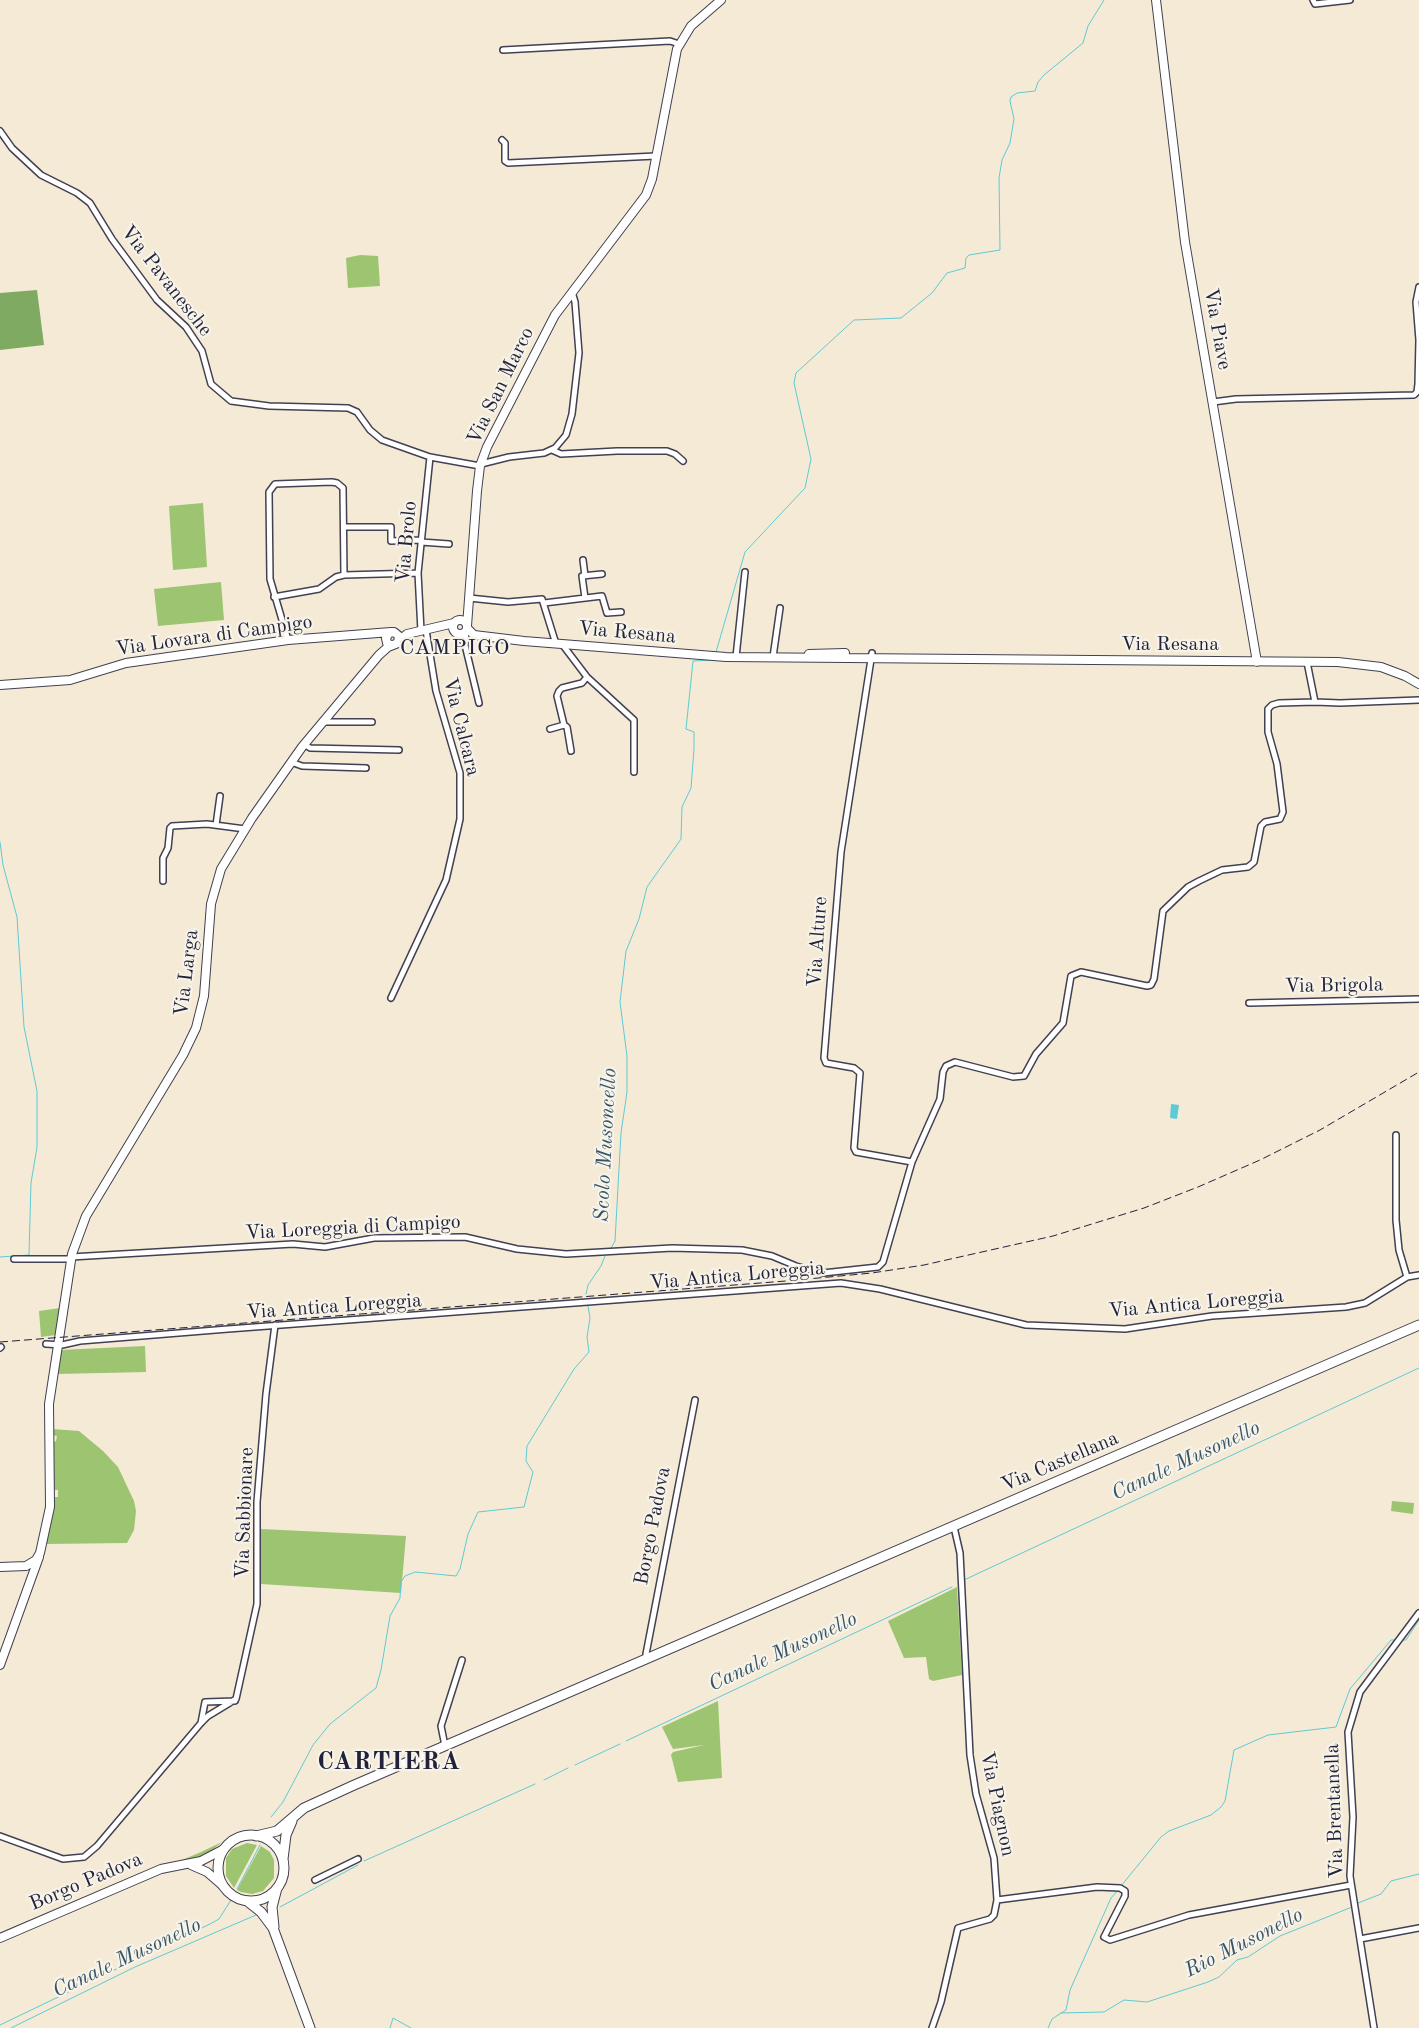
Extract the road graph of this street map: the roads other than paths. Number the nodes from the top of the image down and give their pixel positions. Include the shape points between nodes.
1 (721, 0) edge
2 (1156, 0) edge
3 (1313, 0) edge
4 (1350, 0) edge
5 (679, 44) junction
6 (504, 50) dead end
7 (0, 132) edge
8 (502, 140) dead end
9 (656, 156) junction
10 (1419, 287) edge
11 (572, 292) junction
12 (1213, 402) junction
13 (552, 450) junction
14 (430, 457) junction
15 (683, 460) dead end
16 (481, 465) junction
17 (344, 527) junction
18 (421, 541) junction
19 (449, 544) dead end
20 (583, 560) dead end
21 (745, 572) dead end
22 (418, 573) junction
23 (602, 574) dead end
24 (344, 575) junction
25 (585, 576) junction
26 (274, 597) junction
27 (469, 598) junction
28 (585, 598) junction
29 (544, 603) junction
30 (468, 607) junction
31 (780, 608) dead end
32 (621, 612) dead end
33 (456, 622) junction
34 (437, 628) junction
35 (422, 630) junction
36 (464, 632) junction
37 (391, 639) junction
38 (288, 640) junction
39 (559, 644) junction
40 (872, 655) junction
41 (736, 657) junction
42 (773, 657) junction
43 (1257, 662) junction
44 (1307, 662) junction
45 (587, 677) junction
46 (1419, 684) edge
47 (0, 685) edge
48 (1419, 700) edge
49 (1315, 702) junction
50 (479, 703) dead end
51 (323, 722) junction
52 (372, 722) dead end
53 (564, 725) junction
54 (550, 728) dead end
55 (304, 744) junction
56 (399, 750) dead end
57 (571, 751) dead end
58 (291, 762) junction
59 (366, 768) dead end
60 (634, 772) dead end
61 (220, 796) dead end
62 (216, 825) junction
63 (245, 829) junction
64 (163, 881) dead end
65 (391, 998) dead end
66 (1419, 999) edge
67 (1249, 1003) dead end
68 (1396, 1135) dead end
69 (912, 1162) junction
70 (71, 1258) junction
71 (14, 1259) dead end
72 (1419, 1275) edge
73 (1407, 1277) junction
74 (1419, 1325) edge
75 (275, 1326) junction
76 (46, 1344) dead end
77 (58, 1344) junction
78 (695, 1400) dead end
79 (954, 1526) junction
80 (41, 1551) junction
81 (4, 1566) edge
82 (24, 1567) junction
83 (32, 1578) junction
84 (1419, 1613) edge
85 (6, 1647) junction
86 (0, 1654) edge
87 (646, 1659) junction
88 (462, 1660) dead end
89 (0, 1665) edge
90 (235, 1701) junction
91 (201, 1723) junction
92 (444, 1746) junction
93 (295, 1815) junction
94 (0, 1836) edge
95 (256, 1836) junction
96 (224, 1849) junction
97 (358, 1860) dead end
98 (187, 1864) junction
99 (283, 1864) junction
100 (315, 1880) dead end
101 (222, 1885) junction
102 (1351, 1885) junction
103 (278, 1887) junction
104 (997, 1900) junction
105 (247, 1901) junction
106 (1419, 1928) edge
107 (276, 1937) junction
108 (0, 1938) edge
109 (1360, 1939) junction
110 (310, 2028) edge
111 (932, 2028) edge
112 (1374, 2028) edge

1 - 5 street via 691,26
2 - 12 street, Via Piave via 1185,242
3 - 4 street via 1315,4
5 - 6 street via 670,41
5 - 9 street, Via San Marco
7 - 14 street, Via Pavanesche via 12,148 41,174 77,193 90,204 157,300 186,327 202,351 211,384 232,401 269,406 348,408 357,412 382,440
8 - 9 street via 508,163
9 - 11 street, Via San Marco via 646,195
10 - 12 street via 1416,302 1418,384 1414,395
11 - 13 street via 579,353 572,414 563,440
11 - 16 street, Via San Marco via 550,325 490,439
12 - 43 street, Via Piave
13 - 15 street via 561,454 667,451
13 - 16 street via 505,457
14 - 16 street, Via Pavanesche
14 - 18 street, Via Brolo
16 - 27 street, Via San Marco
17 - 18 street via 391,527 391,540
17 - 24 street
17 - 26 street via 345,492 338,483 280,483 273,486 269,492 270,571
18 - 19 street
18 - 22 street, Via Brolo
20 - 25 street
21 - 41 street
22 - 24 street
22 - 35 street, Via Brolo
23 - 25 street
24 - 26 street via 320,589
25 - 28 street via 582,576
26 - 38 street
27 - 29 street via 508,602 537,599
27 - 30 street, Via San Marco
28 - 29 street
28 - 32 street via 602,596 607,613
29 - 39 street
30 - 33 street
30 - 36 street, Via San Marco
31 - 42 street
33 - 34 street, Via Lovara di Campigo
33 - 36 street
33 - 36 street via 464,622
34 - 35 street, Via Lovara di Campigo
34 - 36 street, Via Lovara di Campigo
35 - 37 street, Via Lovara di Campigo
35 - 65 street, Via Calcara via 460,773 460,819 446,880
36 - 39 street, Via Resana
36 - 50 street
37 - 38 street, Via Lovara di Campigo via 374,633
37 - 51 street, Via Larga
38 - 47 street, Via Lovara di Campigo via 126,663 70,680
39 - 41 street, Via Resana
39 - 45 street
40 - 42 street, Via Resana
40 - 43 street, Via Resana via 916,659
40 - 69 street, Via Alture via 840,859 824,1058 826,1063 854,1068 860,1073 856,1152
41 - 42 street, Via Resana
43 - 44 street, Via Resana
44 - 46 street, Via Resana via 1368,665 1397,673
44 - 49 street
45 - 53 street via 582,684 558,691
45 - 60 street via 634,720
48 - 49 street
49 - 69 street via 1279,703 1268,710 1268,732 1277,764 1282,817 1262,826 1257,854 1250,866 1222,870 1199,881 1163,910 1151,985 1081,972 1074,974 1068,988 1063,1023 1036,1054 1022,1077 955,1062 948,1064 943,1072 940,1099
51 - 52 street
51 - 55 street, Via Larga
53 - 54 street
53 - 57 street
55 - 56 street via 312,749
55 - 58 street, Via Larga
58 - 59 street via 302,766
58 - 63 street, Via Larga
61 - 62 street
62 - 63 street
62 - 64 street via 170,828 168,848 162,858
63 - 70 street, Via Larga via 223,866 214,892 204,996 195,1031 86,1216
66 - 67 street, Via Brigola
68 - 73 street via 1396,1220 1399,1250
69 - 70 street, Via Loreggia di Campigo via 883,1262 878,1267 867,1269 819,1273 772,1256 742,1250 672,1248 566,1254 517,1249 477,1238 459,1237 374,1238 325,1246 293,1244
70 - 71 street, Via Loreggia di Campigo
70 - 77 street, Via Larga
72 - 73 street, Via Antica Loreggia
73 - 75 street, Via Antica Loreggia via 1365,1303 1346,1307 1212,1316 1126,1329 1026,1325 880,1289 841,1283
74 - 79 main road, Via Castellana
75 - 77 street, Via Antica Loreggia
75 - 90 street, Via Sabbionare via 258,1493 257,1604
76 - 77 street, Via Antica Loreggia
77 - 80 street, Via Larga via 48,1418 50,1511
78 - 87 street, Borgo Padova
79 - 87 main road, Via Castellana
79 - 104 street, Via Piagnon via 960,1553 970,1755 976,1794 994,1858
80 - 81 street via 30,1562
80 - 82 street via 36,1560
80 - 83 street, Via Larga
81 - 82 street
82 - 83 street via 31,1571
83 - 85 street, Via Larga
84 - 102 street, Via Brentanella via 1360,1692 1349,1726 1347,1751 1353,1818
85 - 86 street
85 - 89 street, Via Larga
87 - 92 main road
88 - 92 street via 441,1726
90 - 91 street
90 - 91 street via 205,1702
91 - 94 street via 98,1846 84,1857 63,1860
92 - 93 main road via 314,1803
93 - 95 main road via 277,1830
93 - 99 main road via 286,1835
95 - 96 main road via 238,1838
95 - 99 main road via 272,1843
96 - 98 street, Borgo Padova via 203,1861
96 - 101 main road via 218,1867
97 - 100 street
98 - 101 street via 207,1872
98 - 108 street, Borgo Padova via 159,1870
99 - 103 main road via 283,1876
101 - 105 main road via 230,1894
102 - 104 street via 1189,1915 1110,1940 1104,1937 1125,1896 1125,1891 1120,1888
102 - 109 street, Via Brentanella
103 - 105 main road via 264,1898
103 - 107 main road via 272,1909
104 - 111 street via 990,1919 958,1928
105 - 107 main road via 266,1918
106 - 109 street
107 - 110 main road
109 - 112 street, Via Brentanella

